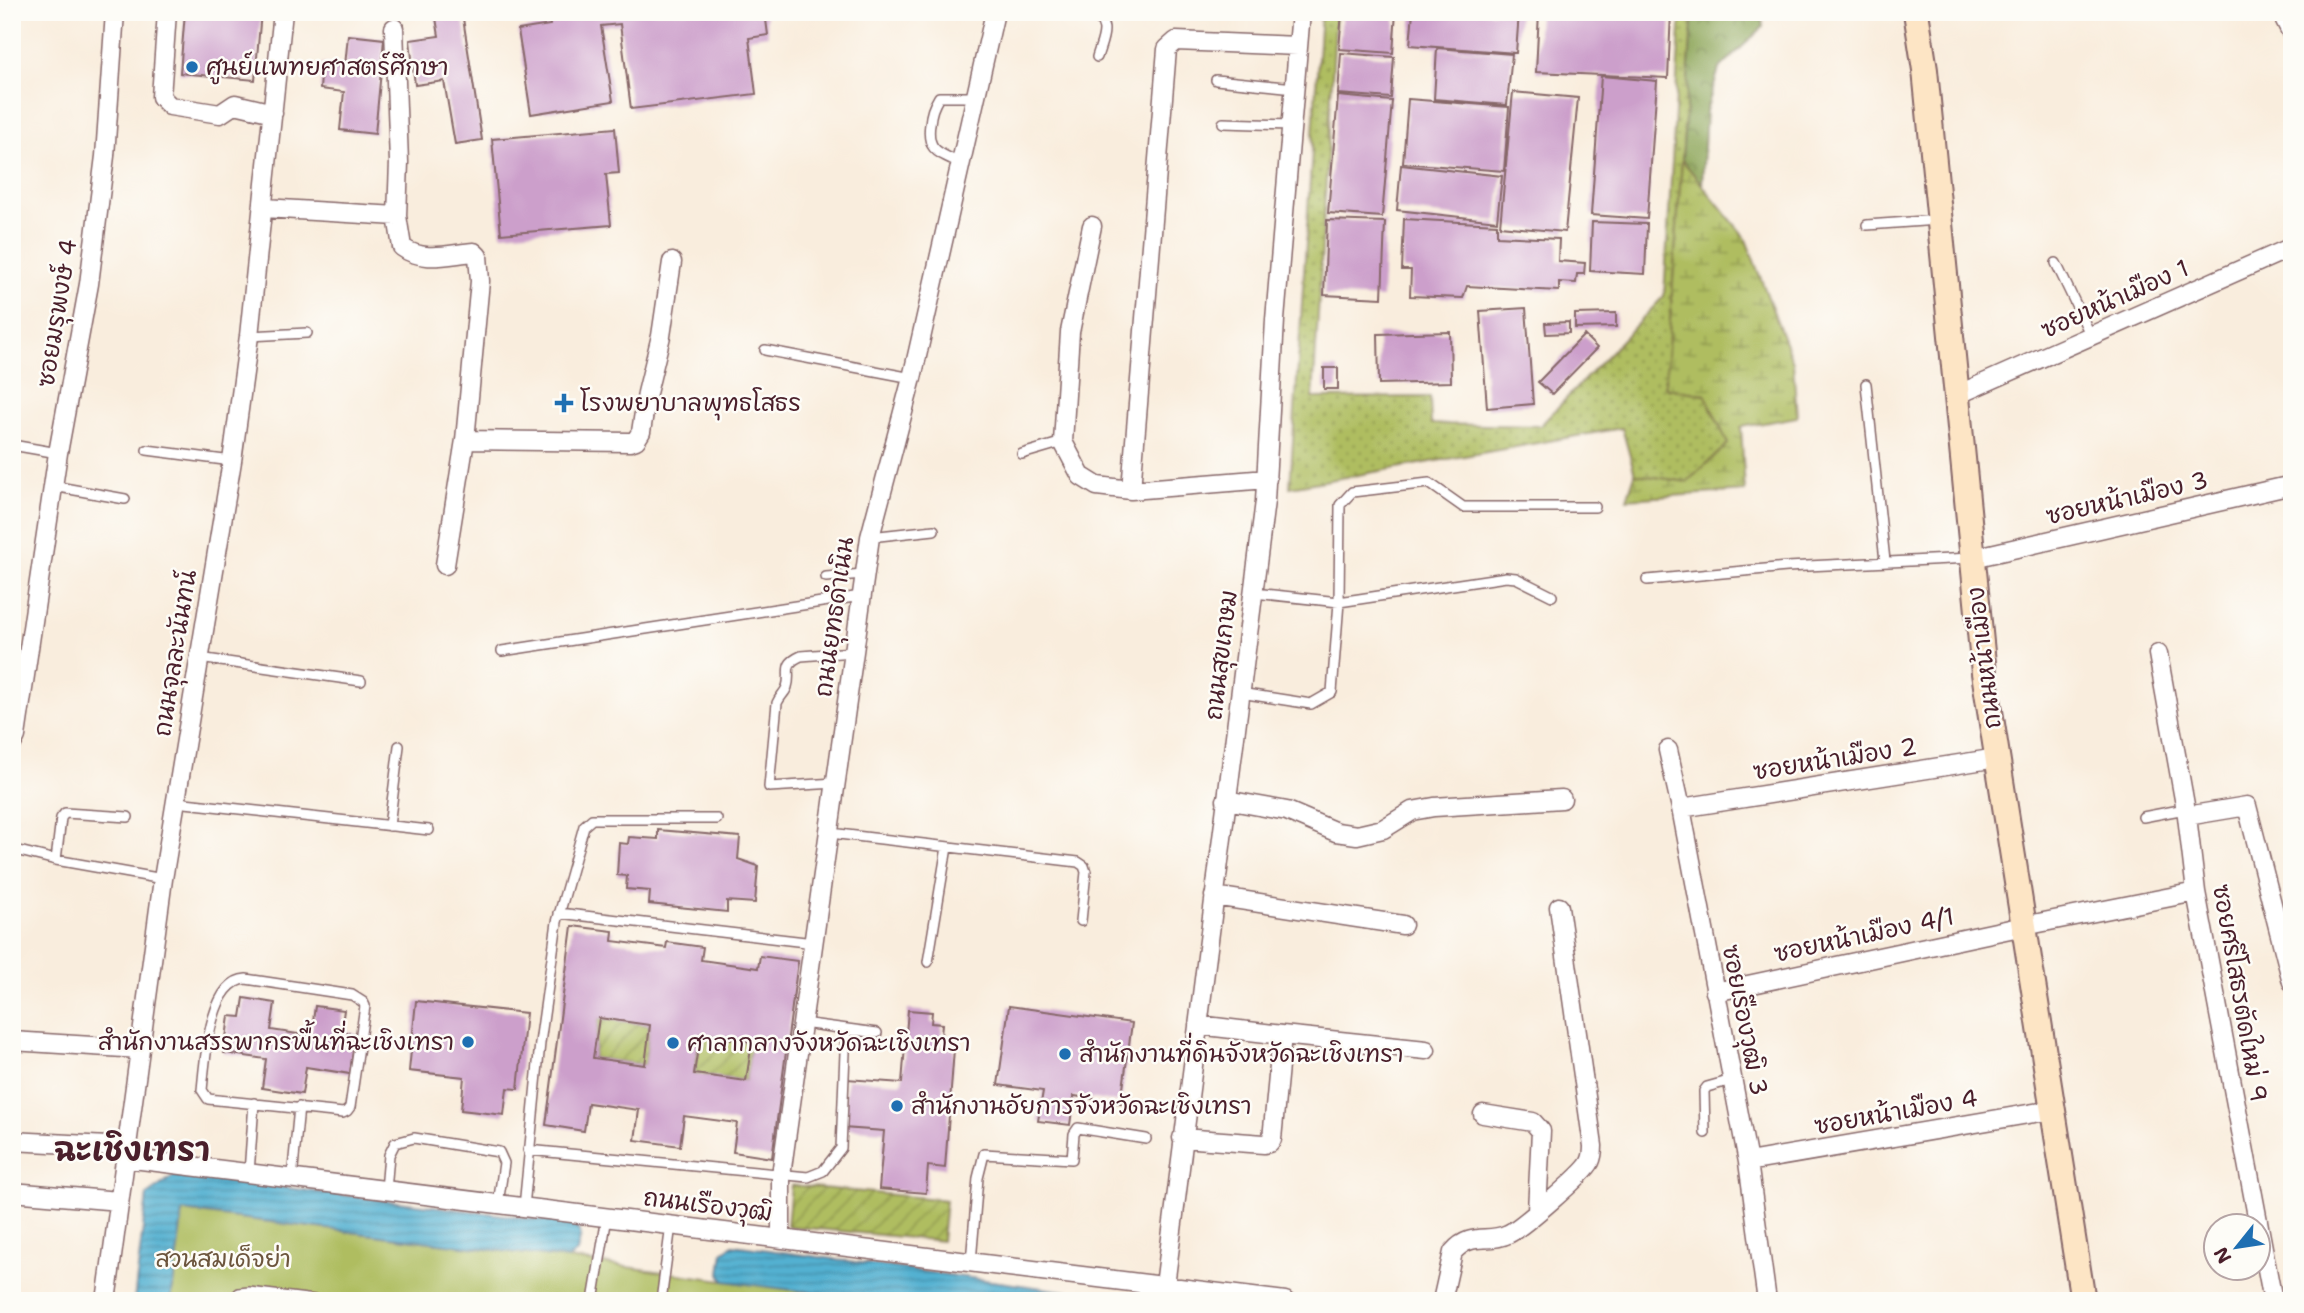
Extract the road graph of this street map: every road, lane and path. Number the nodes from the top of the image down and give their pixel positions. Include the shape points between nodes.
1 (116, 12) edge
2 (167, 12) edge
3 (284, 12) edge
4 (995, 12) edge
5 (1090, 12) edge
6 (1301, 12) edge
7 (1916, 12) edge
8 (2281, 12) edge
9 (394, 28) dead end
10 (2292, 34) edge
11 (1298, 46) junction
12 (1097, 57) dead end
13 (1216, 80) dead end
14 (1295, 88) junction
15 (977, 97) junction
16 (274, 113) junction
17 (1223, 123) dead end
18 (1292, 125) junction
19 (962, 164) junction
20 (264, 208) junction
21 (397, 216) junction
22 (1940, 220) junction
23 (1867, 225) dead end
24 (1092, 226) dead end
25 (2292, 247) edge
26 (672, 262) dead end
27 (2056, 263) dead end
28 (307, 333) dead end
29 (249, 336) junction
30 (2091, 336) junction
31 (765, 350) dead end
32 (912, 378) junction
33 (1866, 384) dead end
34 (1957, 395) junction
35 (465, 440) junction
36 (1063, 442) junction
37 (12, 445) edge
38 (147, 450) dead end
39 (58, 453) junction
40 (1022, 454) dead end
41 (232, 461) junction
42 (1267, 479) junction
43 (2292, 485) edge
44 (53, 486) junction
45 (1131, 490) junction
46 (125, 499) dead end
47 (1595, 507) dead end
48 (934, 530) dead end
49 (870, 537) junction
50 (1973, 558) junction
51 (1885, 561) junction
52 (445, 565) dead end
53 (864, 574) junction
54 (826, 576) dead end
55 (1647, 580) dead end
56 (1254, 593) junction
57 (860, 596) junction
58 (1552, 596) dead end
59 (1339, 602) junction
60 (502, 651) dead end
61 (853, 652) junction
62 (2158, 654) dead end
63 (199, 658) junction
64 (360, 681) dead end
65 (1240, 693) junction
66 (12, 744) edge
67 (399, 746) dead end
68 (1668, 750) dead end
69 (1997, 758) junction
70 (836, 783) junction
71 (1562, 799) dead end
72 (1227, 800) junction
73 (176, 802) junction
74 (1681, 808) junction
75 (2186, 813) junction
76 (128, 817) dead end
77 (2143, 817) dead end
78 (717, 819) dead end
79 (389, 826) junction
80 (429, 830) dead end
81 (830, 833) junction
82 (947, 847) junction
83 (19, 851) dead end
84 (56, 860) junction
85 (163, 879) junction
86 (2196, 892) junction
87 (1214, 896) junction
88 (1559, 907) dead end
89 (559, 913) junction
90 (1081, 921) dead end
91 (1403, 925) dead end
92 (2024, 926) junction
93 (814, 943) junction
94 (928, 962) dead end
95 (2292, 982) edge
96 (1714, 992) junction
97 (802, 1023) junction
98 (1199, 1025) junction
99 (846, 1029) junction
100 (877, 1033) dead end
101 (1282, 1035) junction
102 (12, 1041) edge
103 (141, 1049) junction
104 (1426, 1050) dead end
105 (1732, 1080) junction
106 (254, 1103) junction
107 (299, 1107) junction
108 (2052, 1110) junction
109 (1483, 1114) dead end
110 (1705, 1133) dead end
111 (1182, 1138) junction
112 (1146, 1139) dead end
113 (12, 1141) edge
114 (528, 1150) junction
115 (126, 1153) junction
116 (1748, 1162) junction
117 (249, 1173) junction
118 (781, 1175) junction
119 (292, 1178) junction
120 (386, 1190) junction
121 (12, 1192) edge
122 (119, 1201) junction
123 (498, 1204) junction
124 (524, 1207) junction
125 (1537, 1211) junction
126 (607, 1217) junction
127 (671, 1225) junction
128 (781, 1239) junction
129 (971, 1262) junction
130 (1164, 1293) edge
131 (106, 1301) edge
132 (231, 1301) edge
133 (323, 1301) edge
134 (593, 1301) edge
135 (661, 1301) edge
136 (1284, 1301) edge
137 (1442, 1301) edge
138 (1767, 1301) edge
139 (2083, 1301) edge
140 (2273, 1301) edge

1 - 39 street, ซอยมรุพงษ์ 4 via 89,284
2 - 16 street via 161,97 170,106 220,114 235,104
3 - 16 street, ถนนจุลละนันทน์
4 - 15 street, ถนนยุทธดำเนิน
5 - 12 lane via 1103,22 1105,32
6 - 11 street, ถนนสุขเกษม
7 - 22 street, ถนนหน้าเมือง
8 - 10 street
9 - 21 street
11 - 14 street, ถนนสุขเกษม
11 - 45 street via 1175,41 1167,50
13 - 14 lane
14 - 18 street, ถนนสุขเกษม
15 - 19 street, ถนนยุทธดำเนิน
15 - 19 lane via 939,97 932,108 930,145
16 - 20 street, ถนนจุลละนันทน์
17 - 18 lane
18 - 42 street, ถนนสุขเกษม
19 - 32 street, ถนนยุทธดำเนิน
20 - 21 street
20 - 29 street, ถนนจุลละนันทน์
21 - 35 street via 402,247 412,254 428,257 474,252 480,262
22 - 23 lane
22 - 34 street, ถนนหน้าเมือง
24 - 36 street via 1070,332
25 - 30 street, ซอยหน้าเมือง 1
26 - 35 street via 661,336 636,440
27 - 30 lane
28 - 29 lane
29 - 41 street, ถนนจุลละนันทน์
30 - 34 street, ซอยหน้าเมือง 1
31 - 32 lane
32 - 49 street, ถนนยุทธดำเนิน
33 - 51 lane
34 - 50 street, ถนนหน้าเมือง
35 - 52 street
36 - 40 lane
36 - 45 street via 1081,476 1097,486
37 - 39 lane
38 - 41 lane
39 - 44 street, ซอยมรุพงษ์ 4
41 - 63 street, ถนนจุลละนันทน์
42 - 45 street
42 - 56 street, ถนนสุขเกษม
43 - 50 street, ซอยหน้าเมือง 3
44 - 46 lane
44 - 66 street, ซอยมรุพงษ์ 4
47 - 59 lane via 1463,507 1429,483 1352,492 1340,505
48 - 49 lane
49 - 53 street, ถนนยุทธดำเนิน
50 - 51 lane
50 - 69 street, ถนนหน้าเมือง
51 - 55 lane
53 - 54 lane
53 - 57 street, ถนนยุทธดำเนิน
56 - 59 lane
56 - 65 street, ถนนสุขเกษม
57 - 60 lane
57 - 61 street, ถนนยุทธดำเนิน
58 - 59 lane via 1506,577
59 - 65 lane via 1332,692 1311,704
61 - 70 street, ถนนยุทธดำเนิน
61 - 70 lane via 794,659 788,668 787,687 777,703 769,787
62 - 75 street, ซอยศรีโสธรตัดใหม่ 9
63 - 64 lane
63 - 73 street, ถนนจุลละนันทน์
65 - 72 street, ถนนสุขเกษม
67 - 79 lane
68 - 74 street, ซอยเรืองวุฒิ 3
69 - 74 street, ซอยหน้าเมือง 2
69 - 92 street, ถนนหน้าเมือง
70 - 81 street, ถนนยุทธดำเนิน
71 - 72 street via 1434,807 1412,811 1383,829 1357,835 1336,832 1287,811
72 - 87 street, ถนนสุขเกษม
73 - 79 lane
73 - 85 street, ถนนจุลละนันทน์
74 - 96 street, ซอยเรืองวุฒิ 3
75 - 77 lane
75 - 86 street, ซอยศรีโสธรตัดใหม่ 9
75 - 95 street, ซอยศรีโสธรตัดใหม่ 9 via 2248,806
76 - 84 lane via 65,813
78 - 89 lane via 592,819 580,836
79 - 80 lane
81 - 82 lane
81 - 93 street, ถนนยุทธดำเนิน
82 - 90 lane via 1078,862 1086,872
82 - 94 lane
83 - 84 lane
84 - 85 lane
85 - 103 street, ถนนจุลละนันทน์
86 - 92 street, ซอยหน้าเมือง 4/1
86 - 140 street, ซอยศรีโสธรตัดใหม่ 9
87 - 91 street
87 - 98 street, ถนนสุขเกษม
88 - 125 street via 1593,1146 1591,1162 1577,1179
89 - 93 lane
89 - 114 lane
92 - 96 street, ซอยหน้าเมือง 4/1
92 - 108 street, ถนนหน้าเมือง
93 - 97 street, ถนนยุทธดำเนิน
96 - 105 street, ซอยเรืองวุฒิ 3
97 - 99 lane
97 - 118 street, ถนนยุทธดำเนิน
98 - 101 street
98 - 111 street, ถนนสุขเกษม
99 - 100 lane
99 - 118 lane via 841,1148 823,1171 808,1177
101 - 104 street
101 - 111 street via 1269,1143
102 - 103 street
103 - 115 street, ถนนจุลละนันทน์
105 - 110 lane via 1704,1091
105 - 116 street, ซอยเรืองวุฒิ 3
106 - 107 lane
106 - 107 lane via 208,1099 202,1093 210,1032 228,987 246,979 359,998 365,1006 350,1107 343,1112
106 - 117 lane
107 - 119 lane
108 - 116 street, ซอยหน้าเมือง 4
108 - 139 street, ถนนหน้าเมือง
109 - 125 street via 1533,1122 1541,1131
111 - 130 street, ถนนสุขเกษม
112 - 129 lane via 1078,1128 1072,1159 984,1154
113 - 115 street, ถนนเรืองวุฒิ
114 - 118 lane
114 - 124 lane
115 - 117 street, ถนนเรืองวุฒิ
115 - 122 street, ถนนจุลละนันทน์
116 - 138 street, ซอยเรืองวุฒิ 3
117 - 119 street, ถนนเรืองวุฒิ
118 - 128 street, ถนนยุทธดำเนิน
119 - 120 street, ถนนเรืองวุฒิ
120 - 123 street, ถนนเรืองวุฒิ
120 - 123 lane via 389,1155 395,1143 414,1138 499,1152 503,1163
121 - 122 street
122 - 131 street, ถนนจุลละนันทน์
123 - 124 street, ถนนเรืองวุฒิ
124 - 126 street, ถนนเรืองวุฒิ
125 - 137 street via 1507,1235 1466,1240 1458,1246
126 - 127 street, ถนนเรืองวุฒิ
126 - 134 lane
127 - 128 street, ถนนเรืองวุฒิ
127 - 135 lane
128 - 129 street, ถนนเรืองวุฒิ
129 - 130 street, ถนนเรืองวุฒิ
130 - 136 street, ถนนเรืองวุฒิ
132 - 133 lane via 239,1293 249,1292

